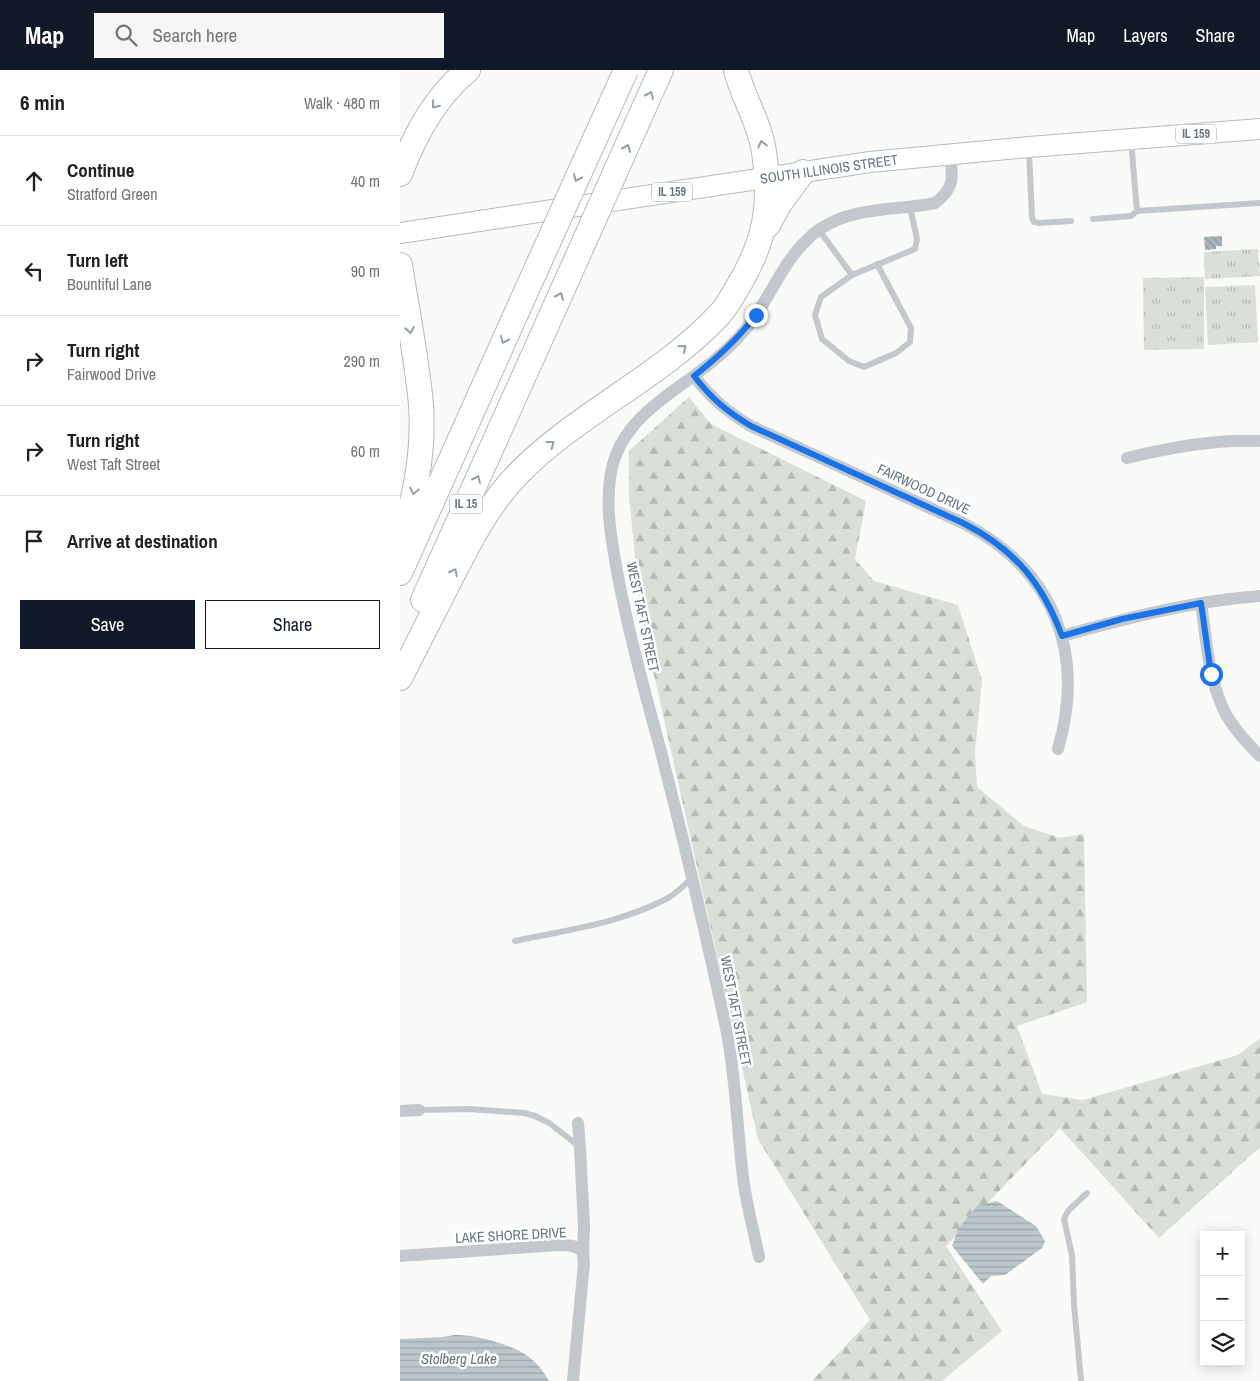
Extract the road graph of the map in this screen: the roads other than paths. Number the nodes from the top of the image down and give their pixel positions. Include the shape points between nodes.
1 (468, 70) edge
2 (626, 70) edge
3 (662, 70) edge
4 (736, 70) edge
5 (1260, 128) edge
6 (1131, 139) junction
7 (1029, 147) junction
8 (950, 154) junction
9 (803, 172) junction
10 (400, 174) edge
11 (767, 178) junction
12 (1260, 203) edge
13 (910, 207) junction
14 (1137, 211) junction
15 (1093, 219) dead end
16 (1071, 221) dead end
17 (819, 230) junction
18 (400, 233) edge
19 (763, 233) junction
20 (877, 264) junction
21 (400, 265) edge
22 (852, 275) junction
23 (694, 376) junction
24 (1260, 441) edge
25 (1127, 458) dead end
26 (400, 540) edge
27 (400, 573) edge
28 (1260, 596) edge
29 (1201, 603) junction
30 (1062, 636) junction
31 (400, 652) edge
32 (400, 678) edge
33 (1058, 749) dead end
34 (1260, 756) edge
35 (692, 878) junction
36 (515, 941) dead end
37 (419, 1110) joint
38 (400, 1111) edge
39 (578, 1123) dead end
40 (580, 1147) junction
41 (1087, 1193) dead end
42 (582, 1252) junction
43 (400, 1256) edge
44 (759, 1257) dead end
45 (573, 1381) edge
46 (1081, 1381) edge

1 -> 10 highway via 453,82 425,118
2 -> 27 highway, IL 15, bridge
31 -> 3 highway, IL 15, bridge
11 -> 4 highway via 757,124
5 - 6 main road, SOUTH ILLINOIS STREET / IL 159
6 - 7 main road, SOUTH ILLINOIS STREET / IL 159
6 - 14 lane
7 - 8 main road, SOUTH ILLINOIS STREET / IL 159
7 - 16 lane via 1034,222
8 - 9 main road, SOUTH ILLINOIS STREET / IL 159
8 - 13 street, WEST TAFT STREET via 951,181 946,195 934,203
9 - 11 main road, SOUTH ILLINOIS STREET / IL 159
9 - 19 highway
11 - 18 main road, SOUTH ILLINOIS STREET / IL 159
11 - 19 highway
12 - 14 lane
13 - 17 street, WEST TAFT STREET via 850,215
13 - 20 lane via 917,239 915,249
14 - 15 lane via 1131,216
17 - 22 lane
17 - 23 street, WEST TAFT STREET via 793,254 744,331
32 -> 19 highway via 472,537 493,504 542,451 681,350 721,314 746,274
20 - 22 lane
20 - 22 lane via 911,328 910,342 896,353 864,367 848,361 822,339 815,315 822,297
21 -> 26 highway via 421,406 419,464 408,520
23 - 30 street, FAIRWOOD DRIVE via 728,412 751,426 963,523 995,542 1019,564 1044,595
23 - 35 street, WEST TAFT STREET via 649,409 623,440 612,469 609,501 609,521 625,615
24 - 25 street via 1221,441
28 - 29 street
29 - 30 street via 1122,619
29 - 34 street via 1211,674 1223,708 1246,742
30 - 33 street, FAIRWOOD DRIVE via 1069,678 1068,707
35 - 36 lane via 648,908 596,924
35 - 44 street, WEST TAFT STREET via 727,1032 743,1180
37 - 38 street
37 - 40 lane via 524,1113 549,1123
39 - 40 street
40 - 42 street
41 - 46 lane via 1064,1219 1072,1255
42 - 43 street, LAKE SHORE DRIVE via 577,1247 559,1245
42 - 45 street, LAKE SHORE DRIVE via 584,1263

